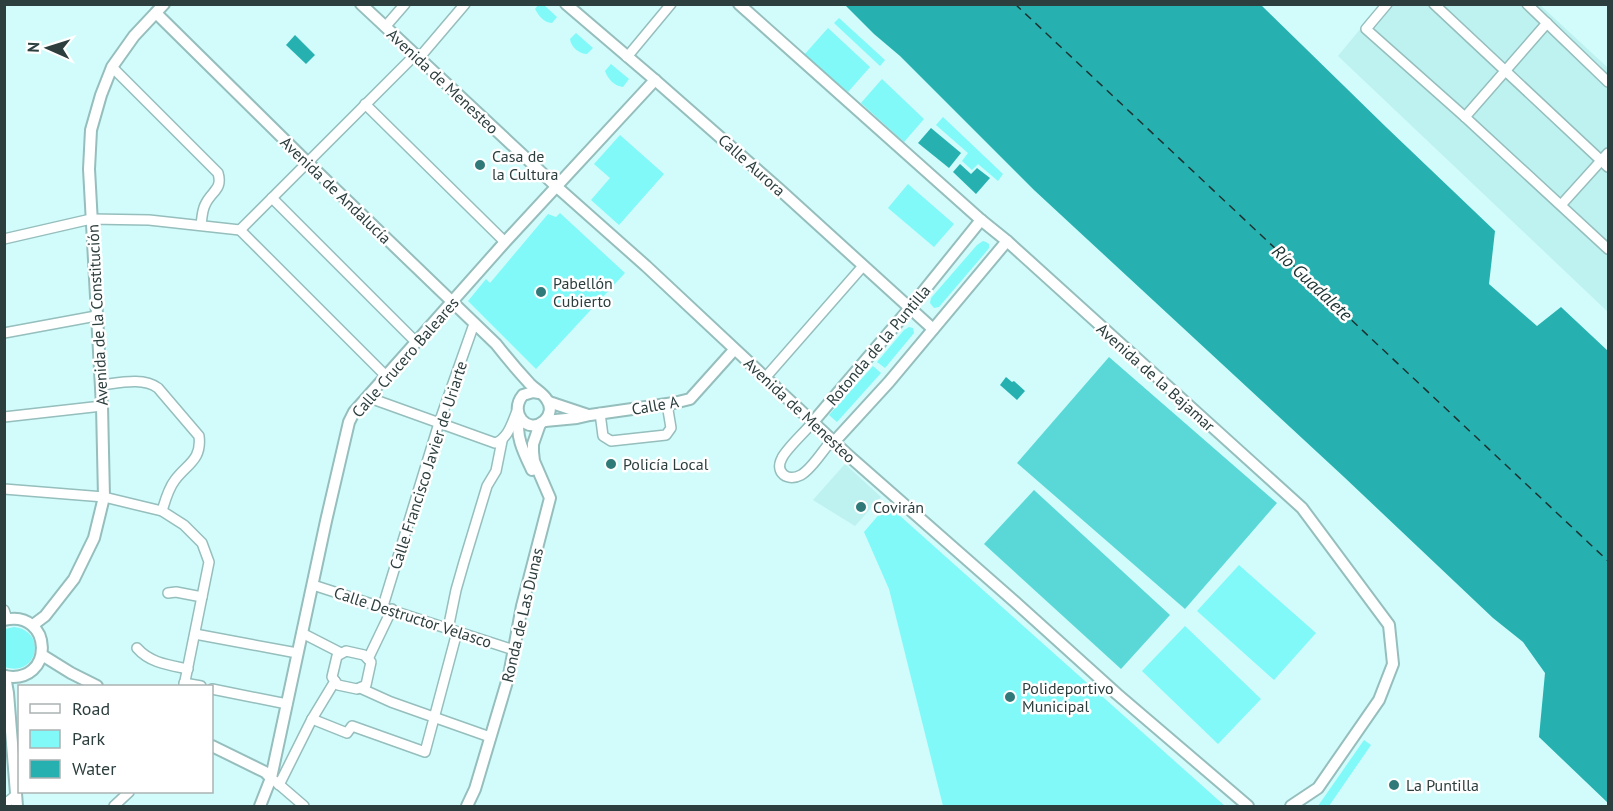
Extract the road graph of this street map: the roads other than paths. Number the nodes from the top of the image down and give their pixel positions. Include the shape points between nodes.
1 (361, 4) edge
2 (405, 4) edge
3 (465, 4) edge
4 (566, 4) edge
5 (671, 4) edge
6 (740, 4) edge
7 (1387, 4) edge
8 (1434, 4) edge
9 (1531, 6) edge
10 (160, 9) edge
11 (1547, 23) junction
12 (385, 27) junction
13 (417, 57) junction
14 (627, 57) junction
15 (112, 67) junction
16 (1505, 71) junction
17 (655, 80) junction
18 (1608, 82) edge
19 (365, 104) junction
20 (1465, 117) junction
21 (1606, 160) edge
22 (307, 162) junction
23 (556, 187) junction
24 (272, 198) junction
25 (1561, 205) junction
26 (91, 219) junction
27 (981, 220) junction
28 (201, 225) junction
29 (240, 230) junction
30 (4, 239) edge
31 (505, 242) junction
32 (1007, 242) junction
33 (1608, 246) edge
34 (863, 266) junction
35 (452, 303) junction
36 (910, 308) junction
37 (96, 316) junction
38 (474, 324) junction
39 (933, 329) junction
40 (4, 333) edge
41 (416, 342) junction
42 (734, 350) junction
43 (514, 368) junction
44 (386, 376) junction
45 (765, 378) junction
46 (101, 385) junction
47 (539, 393) junction
48 (523, 395) junction
49 (367, 397) junction
50 (549, 402) junction
51 (667, 404) junction
52 (102, 406) junction
53 (518, 414) junction
54 (595, 414) junction
55 (4, 417) edge
56 (542, 422) junction
57 (813, 422) junction
58 (439, 423) junction
59 (502, 441) junction
60 (833, 441) junction
61 (4, 489) edge
62 (104, 497) junction
63 (550, 498) junction
64 (162, 511) junction
65 (313, 585) junction
66 (168, 593) dead end
67 (202, 597) junction
68 (387, 608) junction
69 (5, 616) edge
70 (33, 626) junction
71 (453, 631) junction
72 (302, 633) junction
73 (195, 634) junction
74 (137, 648) dead end
75 (514, 650) junction
76 (297, 653) junction
77 (341, 653) junction
78 (42, 655) junction
79 (368, 659) junction
80 (188, 669) junction
81 (5, 676) edge
82 (335, 681) junction
83 (93, 685) edge
84 (184, 685) edge
85 (213, 688) edge
86 (360, 688) junction
87 (287, 704) junction
88 (435, 718) junction
89 (312, 719) junction
90 (490, 737) junction
91 (213, 746) edge
92 (275, 781) junction
93 (128, 793) edge
94 (16, 795) junction
95 (4, 805) edge
96 (17, 807) edge
97 (114, 807) edge
98 (260, 807) edge
99 (304, 807) edge
100 (467, 807) edge
101 (1248, 807) edge
102 (1292, 807) edge

1 - 12 street, Avenida de Menesteo
2 - 12 street
3 - 13 street
4 - 14 street, Calle Aurora
5 - 14 street
6 - 27 street, Avenida de la Bajamar
7 - 20 street via 1366,28
8 - 16 street
9 - 11 street
10 - 15 street, Avenida de la Constitución
10 - 22 street, Avenida de Andalucía
11 - 16 street
11 - 18 street
12 - 13 street, Avenida de Menesteo
13 - 19 street
13 - 23 street, Avenida de Menesteo
14 - 17 street, Calle Aurora
15 - 26 street, Avenida de la Constitución via 91,130
15 - 28 street via 218,173 219,187 203,208
16 - 20 street
16 - 21 street
17 - 23 street, Calle Crucero Baleares
17 - 34 street, Calle Aurora
19 - 22 street
19 - 31 street
20 - 25 street
21 - 25 street
22 - 24 street
22 - 35 street, Avenida de Andalucía
23 - 31 street, Calle Crucero Baleares
23 - 42 street, Avenida de Menesteo
24 - 29 street
24 - 41 street
25 - 33 street
26 - 28 street
26 - 30 street
26 - 37 street, Avenida de la Constitución
27 - 32 street, Avenida de la Bajamar
27 - 36 street, Rotonda de la Puntilla
28 - 29 street
29 - 44 street
31 - 35 street, Calle Crucero Baleares
32 - 39 street
32 - 102 street, Avenida de la Bajamar via 1302,508 1389,625 1393,664 1379,700 1318,788
34 - 36 street, Calle Aurora
34 - 45 street
35 - 38 street, Avenida de Andalucía
35 - 41 street, Calle Crucero Baleares
36 - 39 street, Calle Aurora
36 - 57 street, Rotonda de la Puntilla
37 - 40 street
37 - 46 street, Avenida de la Constitución
38 - 43 street, Avenida de Andalucía
38 - 58 street, Calle Francisco Javier de Uriarte
39 - 60 street
41 - 44 street, Calle Crucero Baleares
42 - 45 street, Avenida de Menesteo
42 - 51 street, Calle A via 690,399
43 - 47 street, Avenida de Andalucía
43 - 48 street, Avenida de Andalucía
44 - 49 street, Calle Crucero Baleares
45 - 57 street, Avenida de Menesteo
46 - 52 street, Avenida de la Constitución
46 - 64 street via 151,383 199,436 198,452 174,481
47 - 48 street
47 - 50 street
48 - 53 street
49 - 58 street
49 - 65 street, Calle Crucero Baleares via 349,422
50 - 54 street, Calle A
50 - 56 street via 550,412
51 - 54 street, Calle A
51 - 54 street via 671,428 666,435 611,441 603,436
52 - 55 street
52 - 62 street, Avenida de la Constitución
53 - 56 street via 526,423
53 - 59 street
53 - 63 street via 518,438
54 - 56 street, Calle A
56 - 63 street via 533,452
57 - 60 street, Avenida de Menesteo
57 - 60 street, Rotonda de la Puntilla via 782,458 780,472 785,477 806,472
58 - 59 street via 495,443
58 - 68 street, Calle Francisco Javier de Uriarte
59 - 71 street via 496,471 487,486 456,590
60 - 101 street, Avenida de Menesteo
61 - 62 street
62 - 64 street
62 - 70 street, Avenida de la Constitución via 94,538 74,579
63 - 75 street, Ronda de Las Dunas
64 - 67 street via 202,543 209,561
65 - 68 street, Calle Destructor Velasco
65 - 72 street, Calle Crucero Baleares
66 - 67 street
67 - 73 street
68 - 71 street, Calle Destructor Velasco
68 - 79 street, Calle Francisco Javier de Uriarte
69 - 70 street
70 - 78 street via 42,639
71 - 75 street, Calle Destructor Velasco
71 - 88 street
72 - 76 street, Calle Crucero Baleares
72 - 77 street
73 - 76 street
73 - 80 street
74 - 80 street via 161,663
75 - 90 street, Ronda de Las Dunas
76 - 87 street, Calle Crucero Baleares
77 - 79 street via 364,655
77 - 82 street via 332,677
78 - 81 street via 28,674
78 - 83 street
79 - 86 street via 371,662 366,686
80 - 84 street
81 - 94 street
82 - 86 street via 338,686
82 - 89 street
85 - 87 street
86 - 88 street
87 - 92 street, Calle Crucero Baleares
88 - 89 street via 425,752 352,726 347,733
88 - 90 street
89 - 92 street
90 - 100 street, Ronda de Las Dunas
91 - 92 street via 265,772
92 - 98 street, Calle Crucero Baleares
92 - 99 street
93 - 97 street
94 - 95 street
94 - 96 street

